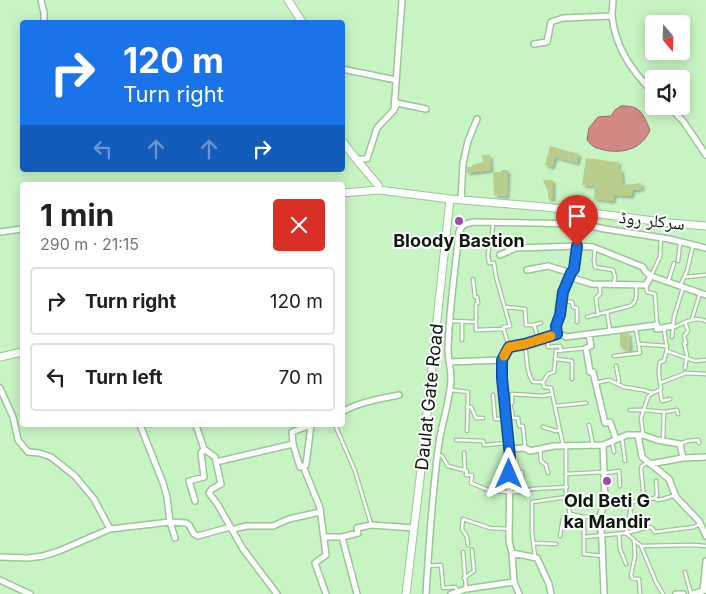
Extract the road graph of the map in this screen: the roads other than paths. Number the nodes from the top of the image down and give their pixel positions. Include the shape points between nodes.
1 (41, 0) edge
2 (288, 0) edge
3 (402, 0) edge
4 (613, 0) edge
5 (612, 16) junction
6 (44, 20) edge
7 (301, 20) edge
8 (534, 44) dead end
9 (345, 70) edge
10 (396, 80) junction
11 (645, 84) edge
12 (426, 109) dead end
13 (394, 110) junction
14 (677, 115) edge
15 (477, 118) dead end
16 (345, 145) edge
17 (706, 155) edge
18 (356, 159) junction
19 (379, 190) junction
20 (345, 193) edge
21 (450, 199) junction
22 (461, 200) junction
23 (493, 222) junction
24 (706, 226) edge
25 (20, 229) edge
26 (0, 232) edge
27 (661, 238) junction
28 (680, 242) junction
29 (693, 245) junction
30 (577, 246) junction
31 (596, 248) junction
32 (706, 248) edge
33 (500, 255) dead end
34 (678, 260) dead end
35 (674, 263) dead end
36 (527, 270) dead end
37 (571, 275) junction
38 (706, 275) edge
39 (651, 276) junction
40 (685, 277) junction
41 (473, 279) dead end
42 (668, 282) junction
43 (600, 284) junction
44 (614, 285) junction
45 (636, 285) junction
46 (646, 285) junction
47 (682, 286) junction
48 (703, 294) edge
49 (562, 301) junction
50 (505, 307) junction
51 (607, 312) junction
52 (598, 315) junction
53 (587, 317) dead end
54 (692, 320) junction
55 (706, 320) edge
56 (450, 321) junction
57 (462, 321) junction
58 (476, 322) junction
59 (578, 322) dead end
60 (685, 322) junction
61 (542, 323) dead end
62 (534, 325) junction
63 (657, 325) junction
64 (672, 327) junction
65 (636, 328) junction
66 (663, 328) junction
67 (504, 330) junction
68 (610, 331) junction
69 (557, 334) junction
70 (589, 335) junction
71 (672, 337) dead end
72 (540, 339) junction
73 (462, 340) dead end
74 (525, 344) junction
75 (639, 344) junction
76 (667, 346) junction
77 (509, 347) junction
78 (586, 348) junction
79 (561, 351) junction
80 (667, 351) junction
81 (20, 352) edge
82 (614, 356) dead end
83 (0, 357) edge
84 (687, 358) junction
85 (556, 359) junction
86 (502, 360) junction
87 (706, 360) edge
88 (449, 362) junction
89 (616, 366) dead end
90 (685, 368) dead end
91 (706, 374) edge
92 (572, 379) dead end
93 (543, 382) junction
94 (596, 383) junction
95 (660, 383) junction
96 (618, 384) junction
97 (0, 388) edge
98 (449, 390) junction
99 (660, 390) junction
100 (653, 393) junction
101 (552, 394) junction
102 (399, 395) dead end
103 (493, 395) dead end
104 (670, 399) dead end
105 (586, 403) dead end
106 (507, 404) junction
107 (555, 406) junction
108 (467, 407) junction
109 (345, 410) edge
110 (630, 410) dead end
111 (644, 410) junction
112 (664, 412) junction
113 (678, 414) dead end
114 (483, 418) dead end
115 (506, 419) junction
116 (590, 425) dead end
117 (141, 427) edge
118 (197, 427) edge
119 (306, 427) edge
120 (312, 427) edge
121 (336, 427) edge
122 (542, 427) dead end
123 (560, 430) junction
124 (466, 431) dead end
125 (641, 435) junction
126 (617, 439) junction
127 (456, 440) dead end
128 (663, 441) junction
129 (699, 443) dead end
130 (293, 444) junction
131 (680, 444) junction
132 (565, 445) junction
133 (593, 445) junction
134 (603, 445) junction
135 (508, 446) junction
136 (525, 448) junction
137 (540, 448) junction
138 (204, 449) junction
139 (614, 452) dead end
140 (464, 453) dead end
141 (438, 454) junction
142 (706, 457) edge
143 (682, 458) junction
144 (625, 461) dead end
145 (216, 462) junction
146 (649, 463) junction
147 (303, 466) junction
148 (465, 470) junction
149 (522, 472) dead end
150 (548, 473) dead end
151 (604, 473) junction
152 (566, 474) junction
153 (656, 481) dead end
154 (620, 486) dead end
155 (567, 487) junction
156 (508, 492) junction
157 (522, 492) junction
158 (676, 495) junction
159 (567, 497) junction
160 (655, 498) junction
161 (644, 499) junction
162 (195, 500) dead end
163 (320, 512) junction
164 (630, 512) junction
165 (570, 514) junction
166 (600, 516) junction
167 (584, 517) junction
168 (170, 522) junction
169 (700, 524) junction
170 (371, 525) junction
171 (231, 528) junction
172 (414, 528) junction
173 (110, 529) junction
174 (509, 529) junction
175 (636, 531) junction
176 (620, 534) junction
177 (626, 534) junction
178 (560, 536) dead end
179 (602, 536) junction
180 (706, 536) edge
181 (342, 537) junction
182 (584, 537) junction
183 (175, 538) dead end
184 (324, 538) junction
185 (634, 540) junction
186 (534, 543) junction
187 (556, 544) dead end
188 (468, 545) dead end
189 (641, 546) junction
190 (706, 546) edge
191 (472, 550) dead end
192 (463, 552) dead end
193 (512, 553) junction
194 (603, 556) junction
195 (0, 557) edge
196 (535, 557) junction
197 (706, 561) edge
198 (626, 564) dead end
199 (428, 566) junction
200 (685, 572) dead end
201 (464, 578) junction
202 (0, 580) edge
203 (514, 582) junction
204 (458, 591) junction
205 (465, 591) edge
206 (705, 591) edge
207 (30, 594) edge
208 (277, 594) edge
209 (326, 594) edge
210 (358, 594) edge
211 (406, 594) edge
212 (426, 594) edge
213 (451, 594) edge
214 (519, 594) edge
215 (551, 594) edge
216 (604, 594) edge
217 (640, 594) edge
218 (662, 594) edge
219 (676, 594) edge
220 (684, 594) edge
221 (692, 594) edge

1 - 6 street
2 - 7 main road
3 - 10 street
4 - 5 street
5 - 8 street via 563,18 551,22 548,42
5 - 11 street via 618,41 629,64
9 - 10 street
10 - 13 street
12 - 13 street via 397,103
13 - 18 street via 377,128 366,158
14 - 17 street
15 - 22 street via 463,163
16 - 18 main road
18 - 19 main road
19 - 20 main road, سرکلر روڈ
19 - 21 main road, سرکلر روڈ
21 - 22 main road, سرکلر روڈ
21 - 172 main road, Daulat Gate Road
22 - 24 main road, سرکلر روڈ
23 - 27 street via 581,224
23 - 50 lane via 489,263 494,263
23 - 56 street via 475,222 460,228
25 - 26 street
27 - 28 street
27 - 39 lane via 660,257
28 - 29 street
28 - 34 lane
29 - 32 street
29 - 40 lane
30 - 31 street
30 - 33 street via 516,248
30 - 37 lane
31 - 39 street via 643,267
31 - 44 lane via 595,267 613,270
35 - 42 lane
36 - 37 street via 548,266
37 - 43 street
37 - 49 street
38 - 40 lane
39 - 42 street
39 - 46 street
40 - 47 lane
41 - 58 lane via 478,303
42 - 47 street
43 - 44 street
43 - 52 lane via 600,294 596,298
44 - 45 street
45 - 46 street
45 - 51 lane via 635,304
46 - 63 lane via 647,292 655,294
47 - 48 street
47 - 64 lane
48 - 54 lane
49 - 59 lane via 572,302 577,308
49 - 69 street
50 - 62 lane via 525,309 526,325
50 - 67 lane via 510,326 503,327
51 - 52 lane
51 - 68 lane
52 - 53 lane
54 - 55 lane
54 - 60 lane
56 - 57 lane
56 - 88 street
57 - 58 lane
57 - 73 lane
58 - 67 lane via 476,330
60 - 64 lane
60 - 84 lane
61 - 62 lane
62 - 72 lane
63 - 65 street
63 - 66 street via 657,329
64 - 66 street
64 - 71 lane
65 - 68 street
65 - 75 lane
66 - 76 lane
67 - 77 lane
68 - 70 street
69 - 70 street via 566,337
69 - 72 street
70 - 78 street via 592,346
72 - 74 street
72 - 79 lane via 543,343 548,342 548,346 560,346
74 - 77 street
74 - 93 lane via 531,380
75 - 76 lane
75 - 82 lane via 640,353
76 - 80 lane
77 - 86 street
78 - 79 lane
78 - 94 street via 590,372 593,372
79 - 85 lane via 556,352
80 - 84 lane
80 - 95 lane via 659,365
81 - 83 main road
84 - 87 lane
84 - 90 lane
85 - 92 lane via 572,361
85 - 93 lane via 554,372 548,374
86 - 88 street
86 - 106 street
88 - 98 street
89 - 96 lane
91 - 95 lane via 686,374
93 - 101 lane via 544,387 551,388
94 - 96 lane via 609,380
94 - 126 street via 605,423 610,422
95 - 99 lane
96 - 100 lane
97 - 173 street via 13,417 18,440 28,452 50,457 75,476 94,498
98 - 108 lane via 468,392
98 - 141 street
99 - 100 lane
99 - 104 lane via 662,401
100 - 111 lane via 648,397
101 - 106 lane via 512,394 512,403
101 - 107 lane
102 - 109 street
103 - 115 lane via 495,419
105 - 107 lane
106 - 115 street
106 - 136 lane via 513,418 518,418 519,426 523,426
107 - 123 lane
108 - 114 lane via 471,407 476,418
108 - 124 lane
110 - 111 lane
111 - 112 lane
111 - 125 lane
112 - 113 lane via 677,410
112 - 128 lane
115 - 135 street
116 - 133 lane
117 - 168 street via 163,483
118 - 138 street
119 - 130 street via 292,432
120 - 147 street via 306,465
121 - 170 lane via 355,471
122 - 123 lane
123 - 132 lane
125 - 126 street
125 - 128 street
125 - 146 street via 642,457
126 - 134 street
126 - 139 lane
126 - 144 lane
127 - 135 lane via 482,441 484,446
128 - 131 street
129 - 131 lane via 698,440 687,440
130 - 145 street
130 - 147 street via 300,467
131 - 143 street
132 - 133 street
132 - 137 street
132 - 152 lane
133 - 134 street
134 - 151 street
135 - 136 street
135 - 156 street
136 - 137 street via 530,451
137 - 150 lane via 541,462 546,465
138 - 145 street via 215,457
138 - 162 street via 201,453 204,477 189,481
140 - 148 lane
141 - 148 lane via 448,466
141 - 199 street
142 - 143 street
143 - 146 street
145 - 171 street via 221,484 209,493
146 - 158 street via 669,479
146 - 161 lane via 641,469
147 - 163 street
148 - 156 lane via 466,475 472,476 471,483 491,491
149 - 157 lane
151 - 152 lane
151 - 154 lane via 619,471
151 - 166 street via 605,501
152 - 155 lane
153 - 160 lane via 658,495
155 - 157 lane
155 - 159 lane
156 - 157 lane
156 - 174 street
158 - 160 lane
158 - 169 street
159 - 165 lane
159 - 186 lane via 532,502
160 - 161 lane
161 - 164 lane via 632,502
163 - 171 street via 273,526
163 - 184 street
164 - 175 lane
164 - 177 lane
165 - 167 lane
165 - 178 lane via 563,519
166 - 167 lane
166 - 179 street
167 - 182 lane
168 - 171 street via 186,523 198,536
168 - 173 street
168 - 183 street
169 - 175 lane via 655,532 649,527
169 - 180 street
170 - 172 street
170 - 181 street via 357,528 358,533
171 - 208 street
172 - 211 main road, Daulat Gate Road
173 - 195 street via 43,556
174 - 188 lane via 490,528 463,519 462,529 468,537
174 - 193 street
175 - 177 lane
176 - 177 lane
176 - 179 lane
176 - 198 lane via 620,549
177 - 185 lane
179 - 182 lane
179 - 194 street
181 - 184 street
181 - 210 street
182 - 194 lane via 584,554
184 - 209 street via 326,555 315,563
185 - 189 lane
185 - 217 lane via 632,578 639,579
186 - 187 lane
186 - 196 lane
189 - 190 lane
189 - 218 lane
191 - 201 lane via 474,571
192 - 201 lane
193 - 196 street
193 - 203 street
194 - 216 street
196 - 215 street
197 - 206 street
199 - 204 lane via 441,565 443,588 456,588
199 - 212 street
200 - 221 lane
201 - 205 lane
202 - 207 street
203 - 205 street
203 - 214 street
204 - 205 street
204 - 213 street
206 - 221 street
219 - 220 street

